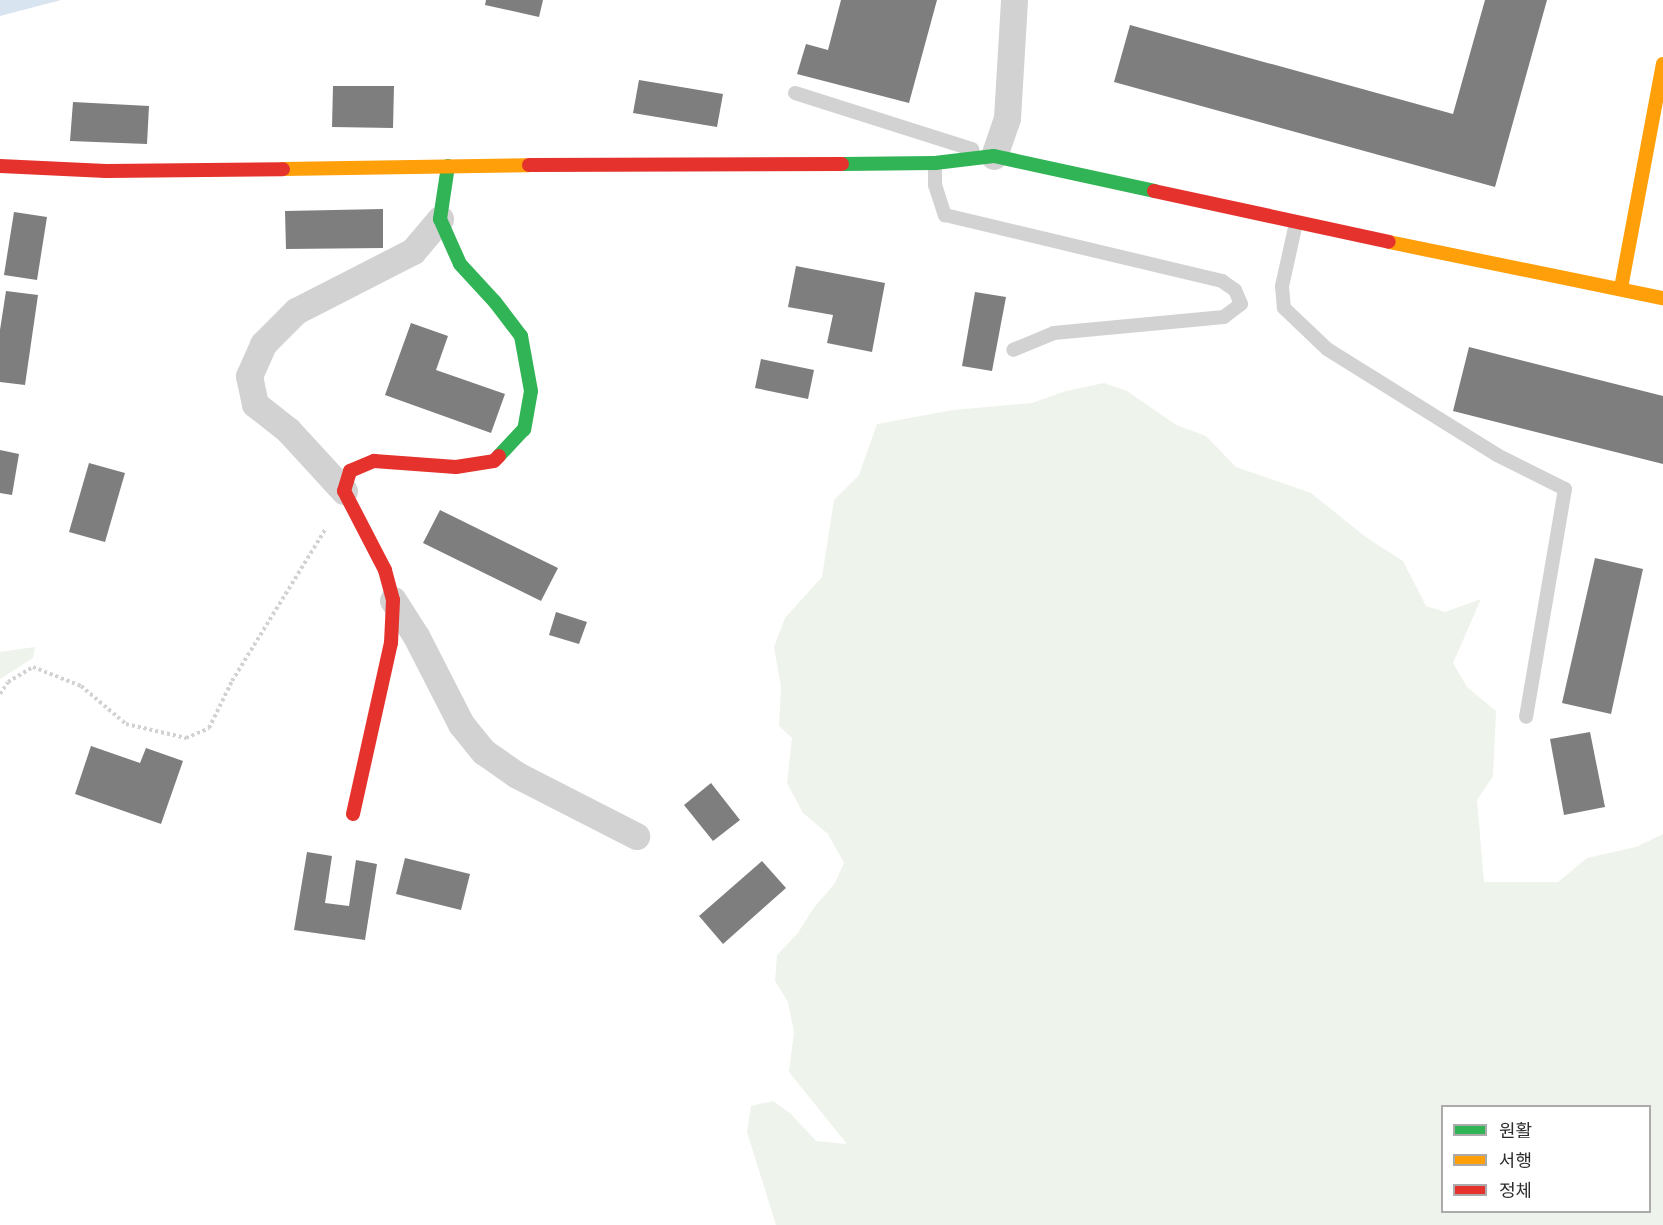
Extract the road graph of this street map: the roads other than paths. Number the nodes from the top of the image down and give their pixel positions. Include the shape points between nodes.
1 (1014, 0) edge
2 (1663, 64) edge
3 (795, 93) dead end
4 (994, 156) junction
5 (935, 163) junction
6 (448, 165) junction
7 (0, 166) edge
8 (440, 219) junction
9 (1296, 223) junction
10 (1621, 288) junction
11 (1663, 298) edge
12 (1013, 350) dead end
13 (344, 491) junction
14 (393, 600) junction
15 (1526, 717) dead end
16 (353, 814) dead end
17 (636, 836) dead end

1 - 4 street via 1007,118
2 - 10 street
3 - 4 lane
4 - 5 street
4 - 9 street
5 - 6 street
5 - 12 lane via 935,185 945,216 1222,281 1235,291 1241,304 1224,317 1054,333
6 - 7 street via 106,171
6 - 8 street
8 - 13 street via 413,251 296,311 263,344 249,376 255,404 288,430
8 - 13 street via 460,264 521,336 531,391 524,429 494,461 456,467 374,461 350,471
9 - 10 street
9 - 15 lane via 1282,286 1284,308 1327,349 1497,455 1565,489
10 - 11 street
13 - 14 street via 385,570
14 - 16 street via 391,642
14 - 17 street via 461,724 484,752 517,775

